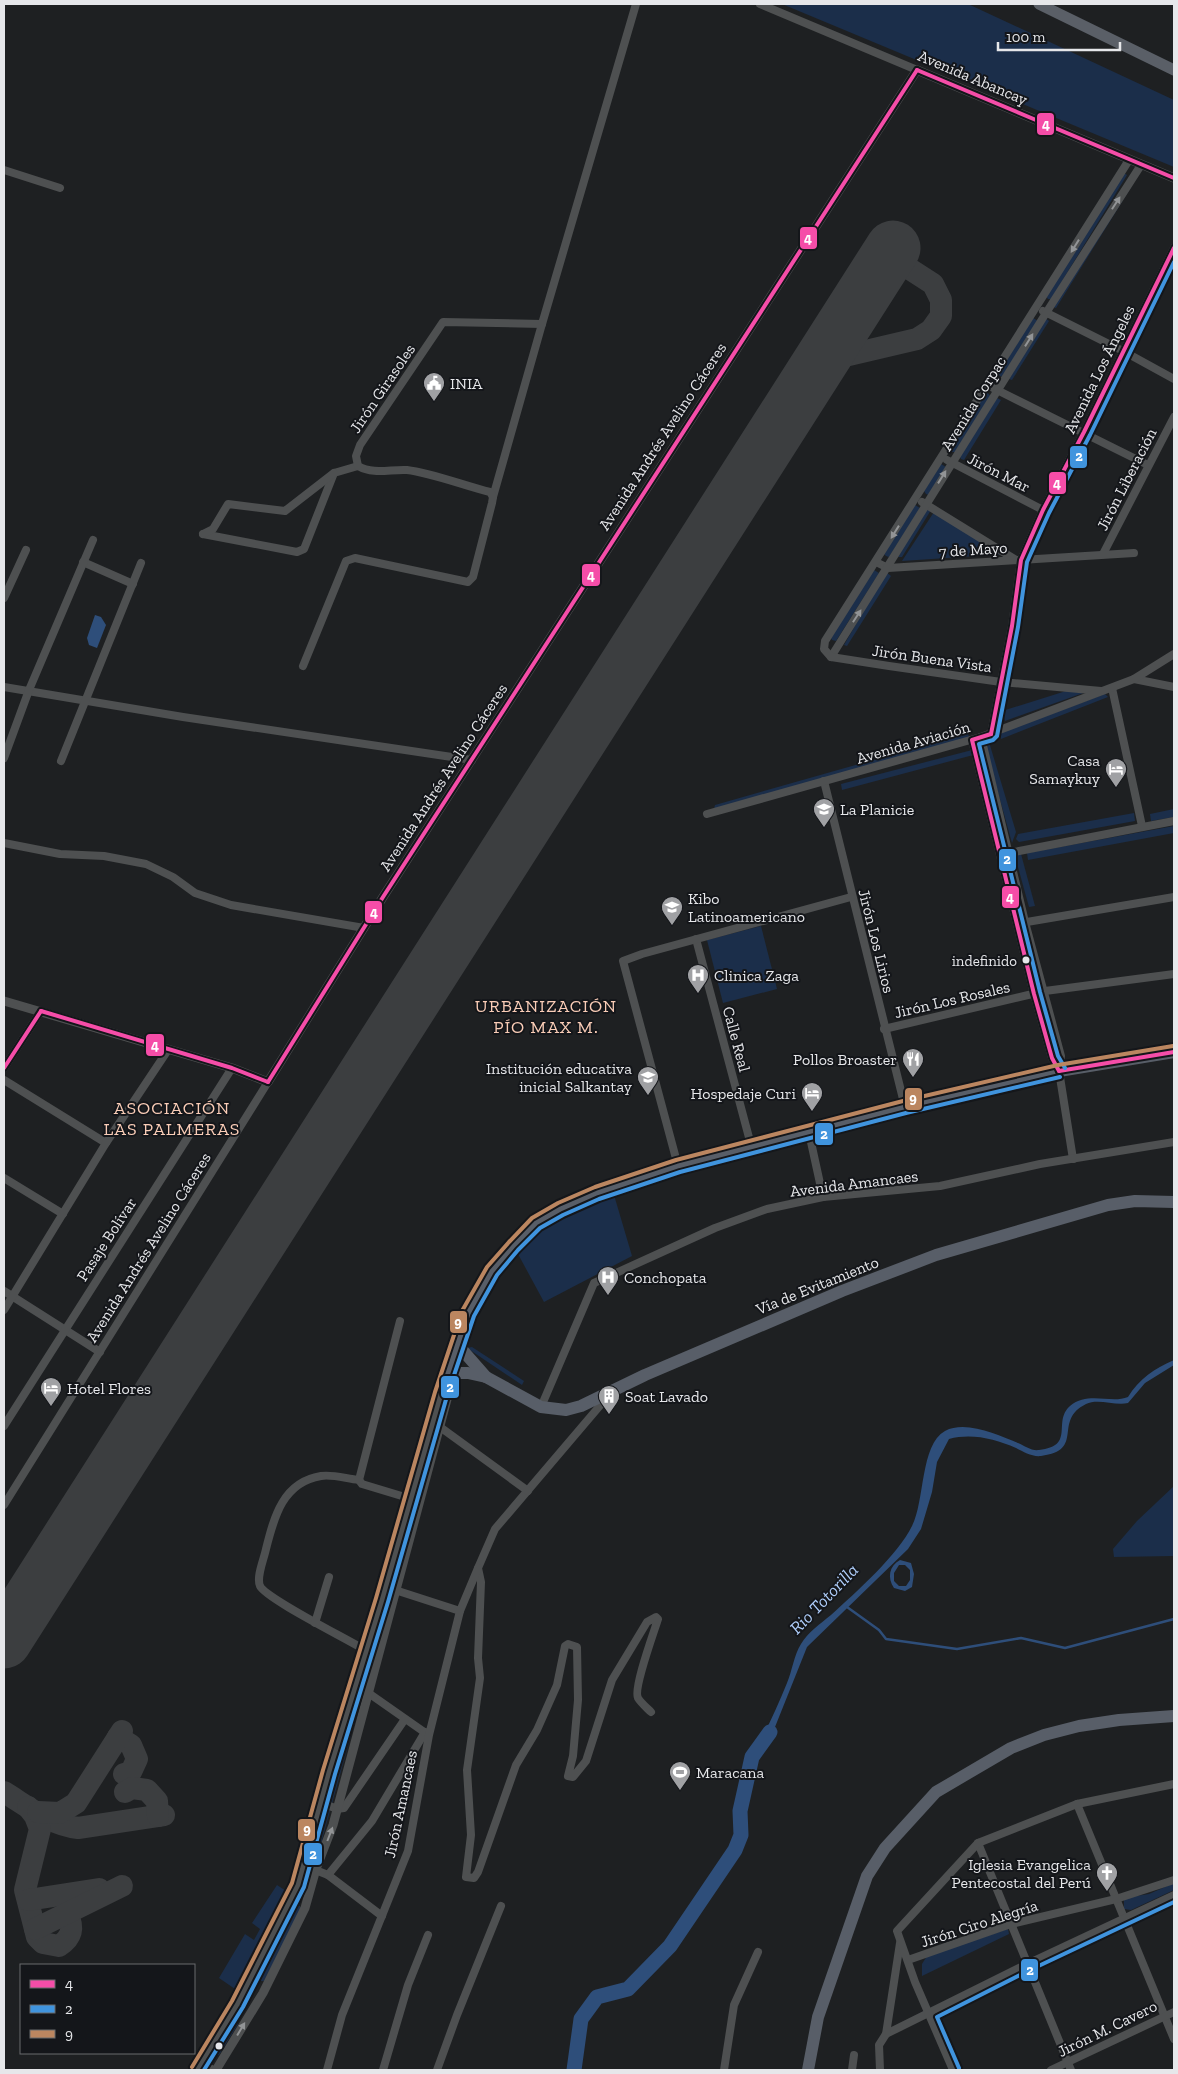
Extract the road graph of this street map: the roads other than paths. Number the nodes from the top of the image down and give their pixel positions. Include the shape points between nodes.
1 (636, 4) edge
2 (760, 4) edge
3 (1039, 4) edge
4 (916, 70) junction
5 (1174, 70) edge
6 (1129, 160) junction
7 (1141, 165) junction
8 (4, 170) edge
9 (1174, 178) edge
10 (60, 188) dead end
11 (1174, 248) edge
12 (1036, 308) junction
13 (1046, 313) junction
14 (542, 324) junction
15 (1123, 351) junction
16 (1174, 379) edge
17 (988, 386) junction
18 (997, 390) junction
19 (1174, 417) edge
20 (1084, 432) junction
21 (942, 458) junction
22 (951, 463) junction
23 (1148, 465) junction
24 (358, 466) junction
25 (334, 473) junction
26 (493, 497) junction
27 (916, 498) junction
28 (926, 504) junction
29 (1043, 510) junction
30 (93, 540) dead end
31 (26, 550) dead end
32 (1134, 553) dead end
33 (1103, 554) junction
34 (1018, 560) junction
35 (83, 562) junction
36 (876, 562) junction
37 (141, 563) dead end
38 (888, 568) junction
39 (133, 584) junction
40 (4, 598) edge
41 (1174, 654) edge
42 (831, 657) junction
43 (303, 666) dead end
44 (1134, 679) junction
45 (1001, 682) junction
46 (4, 687) edge
47 (1174, 687) edge
48 (1112, 688) junction
49 (29, 690) junction
50 (1101, 691) junction
51 (87, 700) junction
52 (991, 734) junction
53 (981, 737) junction
54 (972, 740) junction
55 (4, 758) edge
56 (472, 760) junction
57 (62, 761) dead end
58 (824, 781) junction
59 (707, 814) dead end
60 (1174, 821) edge
61 (1142, 826) junction
62 (4, 843) edge
63 (1009, 853) junction
64 (1000, 855) junction
65 (851, 896) junction
66 (1174, 897) edge
67 (1021, 923) junction
68 (364, 928) junction
69 (696, 940) junction
70 (1174, 974) edge
71 (1045, 991) junction
72 (1034, 994) junction
73 (4, 1000) edge
74 (41, 1011) junction
75 (884, 1029) junction
76 (168, 1050) junction
77 (1174, 1052) edge
78 (4, 1068) edge
79 (232, 1068) junction
80 (1059, 1071) junction
81 (4, 1080) edge
82 (268, 1082) junction
83 (905, 1107) junction
84 (809, 1133) junction
85 (1174, 1142) edge
86 (106, 1143) junction
87 (752, 1145) junction
88 (1073, 1159) junction
89 (678, 1166) junction
90 (4, 1178) edge
91 (824, 1197) junction
92 (1174, 1202) edge
93 (63, 1214) junction
94 (4, 1291) edge
95 (13, 1296) junction
96 (4, 1310) edge
97 (400, 1321) dead end
98 (64, 1329) junction
99 (458, 1344) junction
100 (100, 1352) junction
101 (450, 1373) junction
102 (486, 1377) junction
103 (612, 1392) junction
104 (540, 1407) junction
105 (4, 1426) edge
106 (440, 1427) junction
107 (359, 1480) junction
108 (528, 1492) junction
109 (415, 1500) junction
110 (4, 1505) edge
111 (478, 1568) junction
112 (329, 1577) dead end
113 (395, 1590) junction
114 (460, 1611) junction
115 (315, 1623) junction
116 (367, 1650) junction
117 (377, 1657) junction
118 (367, 1692) junction
119 (652, 1712) dead end
120 (1174, 1716) edge
121 (404, 1719) junction
122 (427, 1734) junction
123 (1174, 1784) edge
124 (320, 1802) junction
125 (1077, 1804) junction
126 (337, 1809) junction
127 (978, 1843) junction
128 (302, 1865) junction
129 (316, 1869) junction
130 (328, 1875) junction
131 (1174, 1880) edge
132 (1174, 1895) edge
133 (1116, 1899) junction
134 (291, 1902) junction
135 (501, 1906) dead end
136 (305, 1908) junction
137 (382, 1916) junction
138 (1125, 1920) junction
139 (1011, 1924) junction
140 (428, 1936) dead end
141 (900, 1944) junction
142 (758, 1952) dead end
143 (908, 1960) junction
144 (1027, 1964) junction
145 (1174, 2012) edge
146 (929, 2014) junction
147 (1164, 2016) junction
148 (886, 2034) junction
149 (1174, 2039) edge
150 (854, 2055) dead end
151 (1068, 2062) junction
152 (199, 2066) edge
153 (214, 2070) edge
154 (327, 2070) edge
155 (383, 2070) edge
156 (438, 2070) edge
157 (724, 2070) edge
158 (808, 2070) edge
159 (852, 2070) edge
160 (880, 2070) edge
161 (953, 2070) edge
162 (1051, 2070) edge
163 (1071, 2070) edge

1 - 14 street
2 - 4 street, Avenida Abancay
3 - 5 main road
4 - 6 street, Avenida Abancay
4 - 56 street, Avenida Andrés Avelino Cáceres
6 - 7 street, Avenida Abancay
6 -> 12 street, Avenida Corpac
7 - 9 street, Avenida Abancay
13 -> 7 street, Avenida Corpac
8 - 10 street
11 - 15 street, Avenida Los Ángeles
12 - 13 street
12 - 17 street, Avenida Corpac
13 - 15 street
18 -> 13 street, Avenida Corpac
14 - 24 street, Jirón Girasoles via 443,322 360,445 356,456
14 - 26 street
15 - 16 street
15 - 20 street, Avenida Los Ángeles
17 - 18 street
17 - 21 street, Avenida Corpac
18 - 20 street
18 - 22 street, Avenida Corpac
19 - 23 street, Jirón Liberación
20 - 23 street
20 - 29 street, Avenida Los Ángeles
21 - 22 street, Jirón Mar
21 - 27 street, Avenida Corpac
28 -> 22 street, Avenida Corpac
22 - 29 street, Jirón Mar
23 - 33 street, Jirón Liberación
24 - 25 street
24 - 26 street via 374,472 408,470 490,492
25 - 25 street via 285,511 228,504 213,529 203,534 296,552 304,549
26 - 43 street via 473,577 468,582 355,558 346,561
27 - 28 street
27 -> 36 street, Avenida Corpac
28 - 34 street
28 - 38 street, Avenida Corpac
29 - 34 street, Avenida Los Ángeles
30 - 35 street
31 - 40 street
32 - 33 street, 7 de Mayo
33 - 34 street, 7 de Mayo
34 - 38 street, 7 de Mayo
34 - 45 street, Avenida Los Ángeles via 1013,619
35 - 39 street
35 - 49 street
36 - 38 street
36 - 42 street, Avenida Corpac via 826,641 824,649
37 - 39 street
42 -> 38 street, Avenida Corpac
39 - 51 street
41 - 44 street, Avenida Aviación
42 - 45 street, Jirón Buena Vista
44 - 47 street
44 - 48 street, Avenida Aviación
45 - 50 street, Jirón Buena Vista
45 - 52 street, Avenida Los Ángeles
46 - 49 street
48 - 50 street, Avenida Aviación
48 - 61 street
49 - 51 street
49 - 55 street
50 - 52 street, Avenida Aviación
51 - 56 street
51 - 57 street
52 - 53 street, Avenida Aviación
53 - 54 street, Avenida Aviación
53 - 63 street
54 - 58 street, Avenida Aviación
54 - 64 street
56 - 68 street, Avenida Andrés Avelino Cáceres
58 - 59 street, Avenida Aviación
58 - 65 street, Jirón Los Lirios
60 - 61 street
61 - 63 street
62 - 68 street via 60,854 104,856 146,864 195,893 214,900
63 - 64 street
63 - 67 street
64 - 67 street
65 - 69 street
65 - 75 street, Jirón Los Lirios
66 - 67 street
67 - 71 street
67 - 72 street
68 - 82 street, Avenida Andrés Avelino Cáceres
69 - 87 street, Calle Real
69 - 89 street via 623,961
70 - 71 street, Jirón Los Rosales
71 - 72 street, Jirón Los Rosales
71 - 80 street via 1061,1056
72 - 75 street, Jirón Los Rosales
72 - 80 street via 1052,1058
73 - 74 street
74 - 76 street
74 - 78 street
75 - 83 street, Jirón Los Lirios
76 - 79 street
76 - 86 street
77 - 80 highway
79 - 82 street
79 - 98 street, Pasaje Bolívar
80 - 83 highway
80 - 88 street
81 - 86 street
82 - 100 street, Avenida Andrés Avelino Cáceres
83 - 84 highway
84 - 87 highway
84 - 91 street
85 - 88 street, Avenida Amancaes
86 - 93 street
87 - 89 highway
88 - 91 street, Avenida Amancaes via 922,1189
89 - 99 highway via 597,1193 560,1208 536,1223 492,1271 468,1312
90 - 93 street
91 - 104 street, Avenida Amancaes via 767,1209 715,1228 594,1283
92 - 103 highway, Vía de Evitamiento via 1135,1201 1108,1205 936,1255 833,1295
93 - 95 street
94 - 95 street
95 - 96 street
95 - 98 street
97 - 107 street
98 - 100 street
98 - 105 street, Pasaje Bolívar
99 - 101 highway
99 - 102 highway, Vía de Evitamiento
100 - 110 street, Avenida Andrés Avelino Cáceres
101 - 102 highway, Vía de Evitamiento
101 - 106 street via 450,1388
101 - 109 street via 445,1380
102 - 104 highway, Vía de Evitamiento
103 - 104 highway, Vía de Evitamiento via 566,1410
103 - 108 street, Jirón Amancaes
106 - 108 street
106 - 109 street
107 - 109 street via 362,1484
107 - 115 street via 323,1476 292,1489 284,1498 270,1535 260,1586
108 - 111 street, Jirón Amancaes via 495,1529
109 - 113 street
109 - 116 street
111 - 114 street, Jirón Amancaes
111 - 119 street via 481,1582 480,1678 467,1770 471,1835 466,1877 474,1878 478,1872 516,1765 537,1730 557,1685 565,1646 577,1647 579,1678 573,1756 568,1776 574,1777 586,1761 612,1680 647,1622 656,1617 637,1693
112 - 115 street
113 - 114 street
113 - 117 street
114 - 122 street, Jirón Amancaes
115 - 116 street
116 - 117 street
116 - 124 street
117 - 118 street
118 - 121 street
118 - 126 street
120 - 158 highway via 1119,1720 1044,1735 1011,1748 936,1792 884,1848 867,1876 818,2017
121 - 122 street
121 - 126 street via 350,1802
122 - 130 street via 372,1820
122 - 137 street, Jirón Amancaes via 408,1851
123 - 125 street
124 - 126 street
124 - 128 street
125 - 127 street
125 - 133 street
129 -> 126 street
127 - 139 street
127 - 141 street via 897,1931
128 - 129 street
128 - 134 street
129 - 130 street
129 - 136 street
130 - 137 street
131 - 133 street, Jirón Ciro Alegría
132 - 138 street
133 - 138 street
133 - 139 street, Jirón Ciro Alegría
134 - 136 street
134 - 152 street via 237,2004
135 - 156 street
153 -> 136 street via 263,1993
137 - 154 street, Jirón Amancaes via 342,2015
138 - 144 street
138 - 147 street
139 - 143 street, Jirón Ciro Alegría
139 - 144 street
140 - 155 street via 408,1985
141 - 143 street
141 - 148 street
142 - 157 street via 734,2005
143 - 146 street
144 - 146 street
144 - 151 street
145 - 147 street, Jirón M. Cavero
146 - 148 street
146 - 161 street
147 - 149 street
147 - 151 street, Jirón M. Cavero
148 - 160 street via 879,2045
150 - 159 street
151 - 162 street, Jirón M. Cavero
151 - 163 street
152 - 153 street

